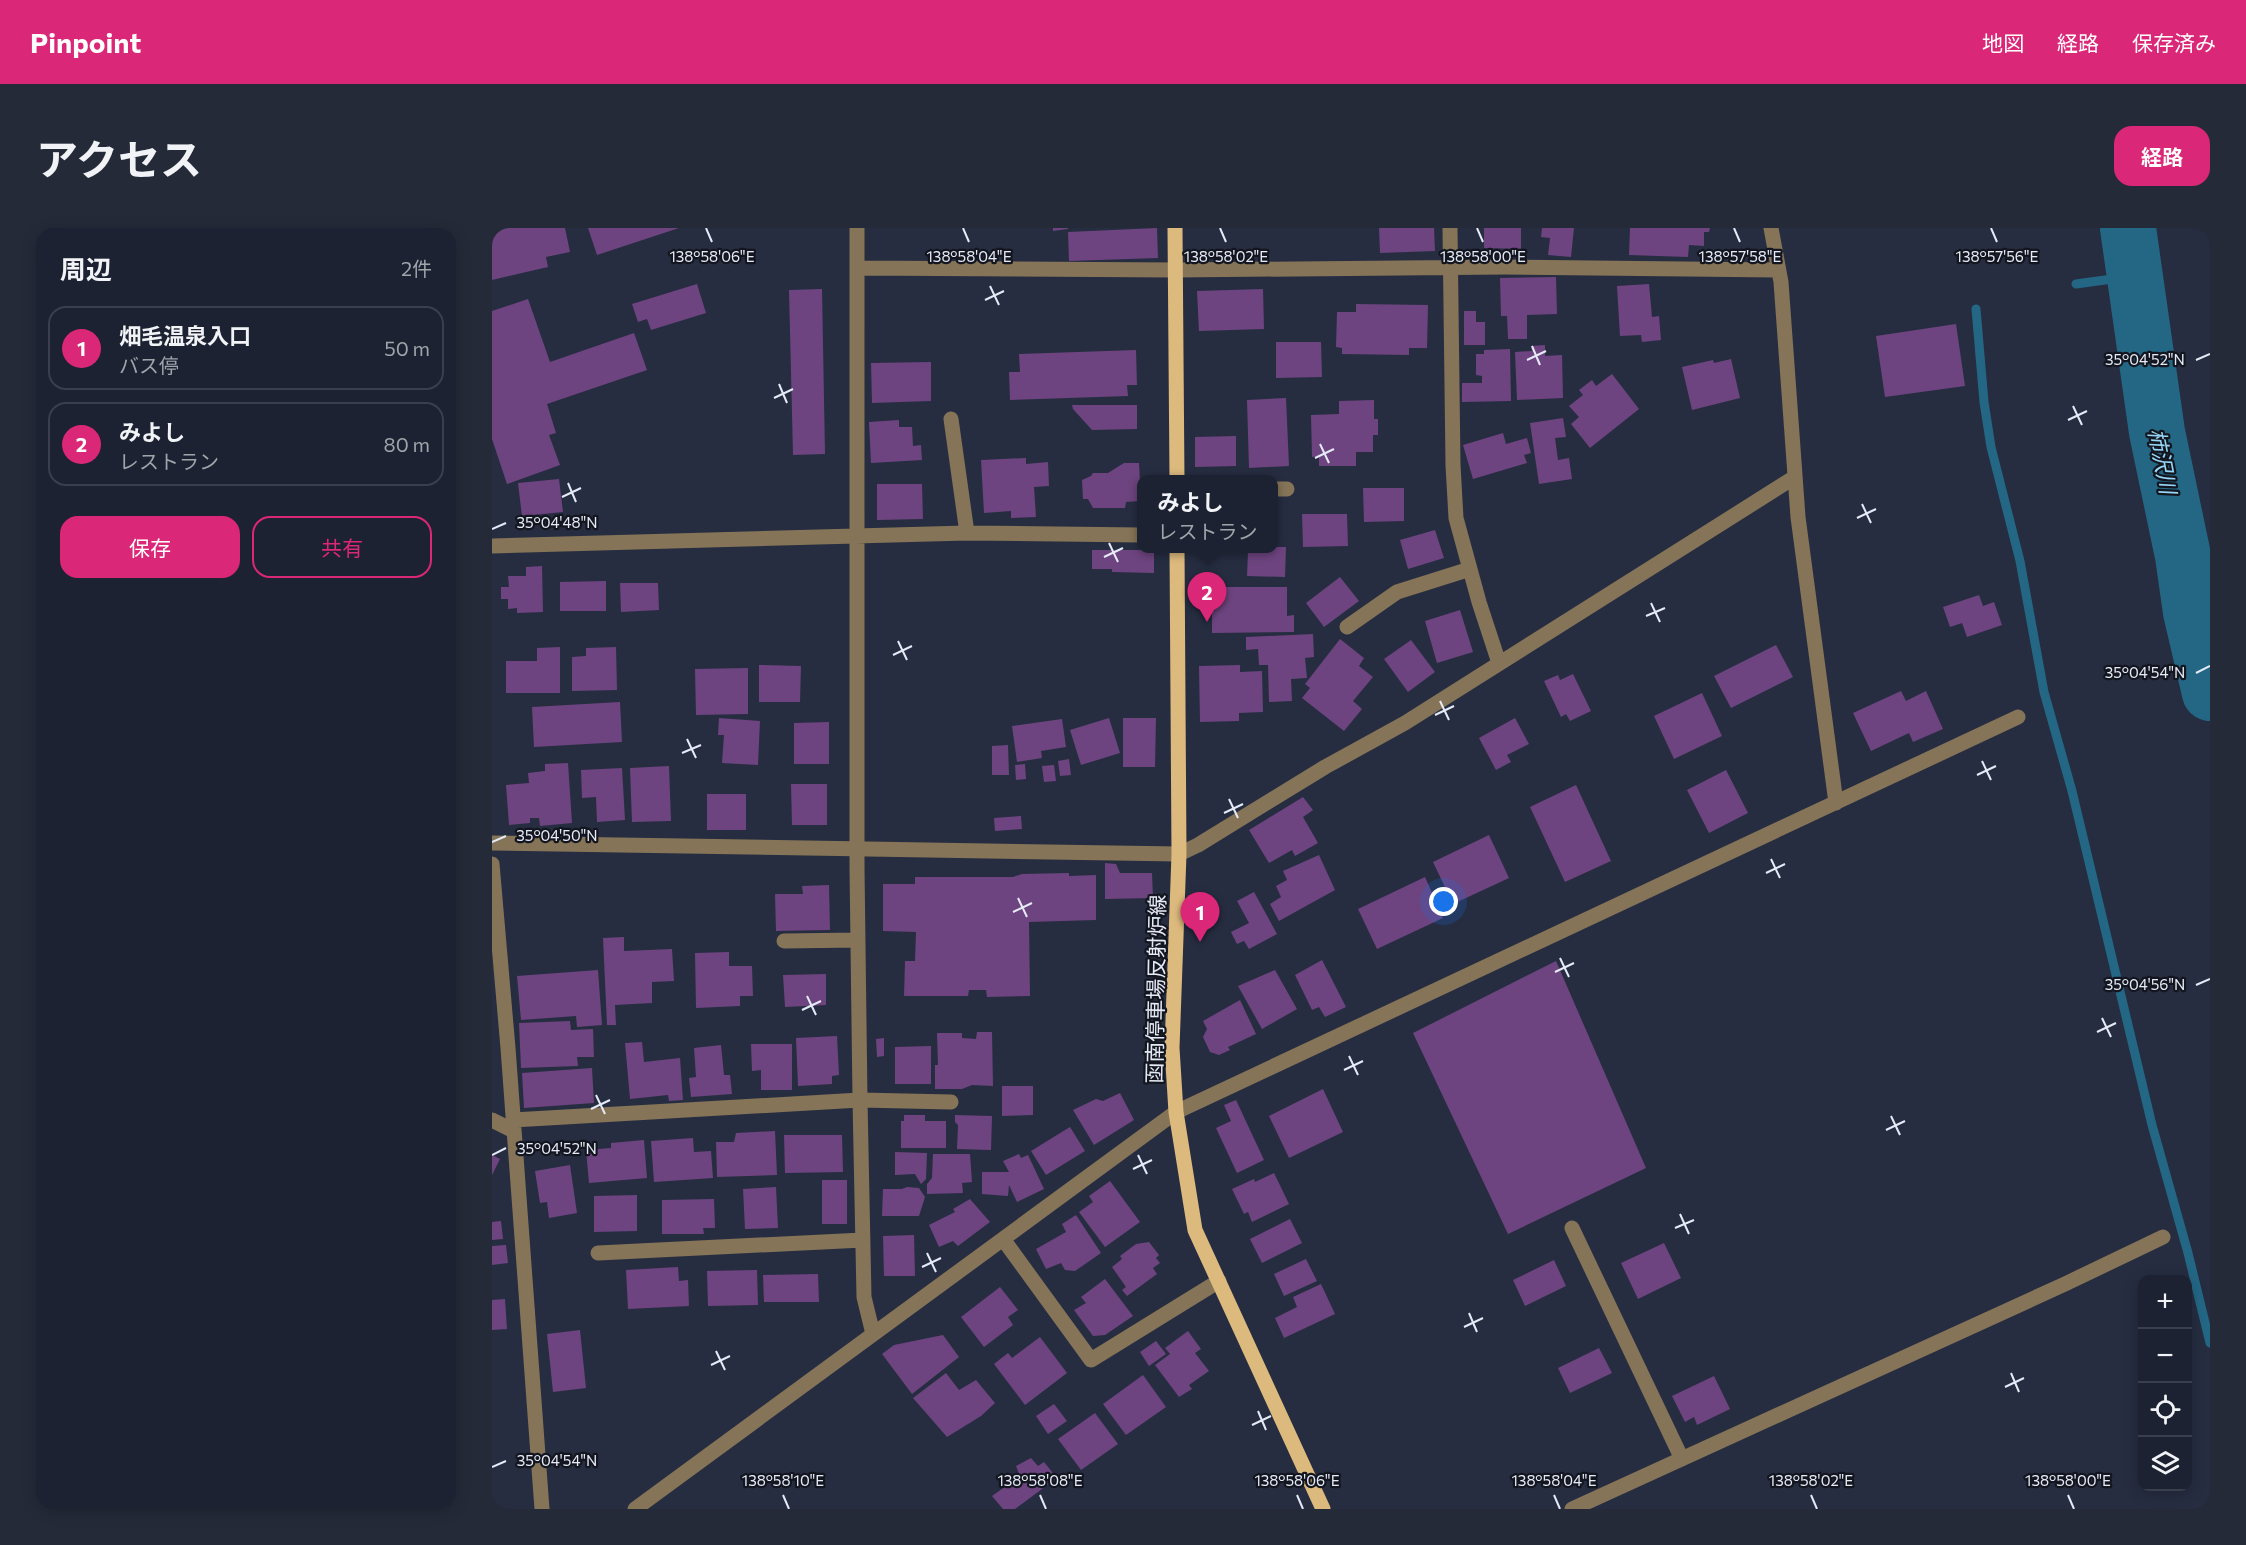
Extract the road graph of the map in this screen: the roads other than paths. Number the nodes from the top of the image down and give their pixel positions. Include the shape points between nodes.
1 (857, 228) edge
2 (1175, 228) edge
3 (1450, 228) edge
4 (1771, 228) edge
5 (857, 267) junction
6 (1450, 268) junction
7 (1176, 270) junction
8 (1778, 270) junction
9 (951, 420) dead end
10 (1177, 475) edge
11 (1795, 477) junction
12 (967, 533) junction
13 (1137, 535) edge
14 (857, 536) junction
15 (492, 546) edge
16 (1177, 553) edge
17 (1470, 569) junction
18 (1347, 627) dead end
19 (1499, 663) junction
20 (2018, 717) dead end
21 (1836, 803) junction
22 (492, 843) edge
23 (857, 850) junction
24 (1179, 854) junction
25 (492, 864) edge
26 (858, 940) junction
27 (784, 941) dead end
28 (860, 1100) junction
29 (951, 1102) dead end
30 (1176, 1112) junction
31 (492, 1120) edge
32 (513, 1126) junction
33 (1572, 1228) dead end
34 (2163, 1237) dead end
35 (1003, 1239) junction
36 (863, 1240) junction
37 (598, 1253) dead end
38 (1219, 1281) junction
39 (873, 1334) junction
40 (1682, 1460) junction
41 (542, 1509) edge
42 (635, 1509) edge
43 (1323, 1509) edge
44 (1572, 1509) edge

1 - 5 street
2 - 7 main road
3 - 6 street
4 - 8 street
5 - 7 street
5 - 14 street
6 - 7 street
6 - 8 street
6 - 17 street via 1456,518
7 - 10 main road
8 - 11 street
9 - 12 street
11 - 19 street
11 - 21 street
12 - 13 street
12 - 14 street
14 - 15 street
14 - 23 street
16 - 24 main road, 函南停車場反射炉線
17 - 18 street via 1396,592
17 - 19 street
19 - 24 street via 1405,723
20 - 21 street
21 - 30 street
22 - 23 street
23 - 24 street
23 - 26 street
24 - 30 main road, 函南停車場反射炉線 via 1172,1048
25 - 32 street
26 - 27 street
26 - 28 street
28 - 29 street
28 - 32 street
28 - 36 street
30 - 35 street
30 - 38 main road, 函南停車場反射炉線 via 1195,1230
31 - 32 street
32 - 41 street
33 - 40 street
34 - 40 street
35 - 38 street via 1091,1360
35 - 39 street
36 - 37 street
36 - 39 street via 864,1297
38 - 43 main road, 函南停車場反射炉線
39 - 42 street
40 - 44 street

